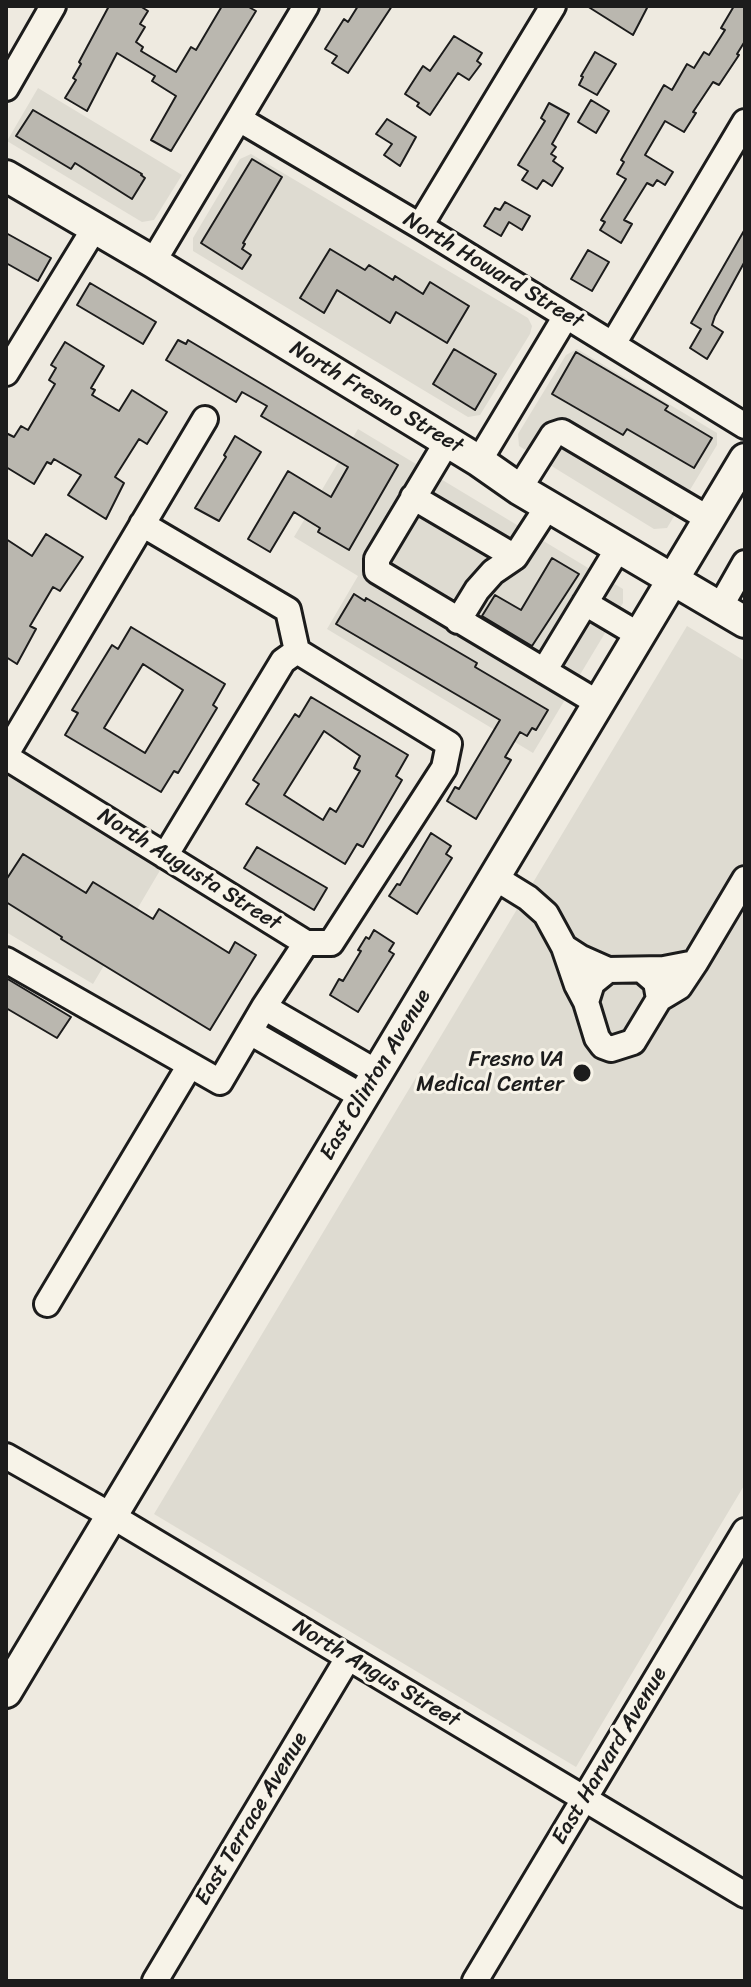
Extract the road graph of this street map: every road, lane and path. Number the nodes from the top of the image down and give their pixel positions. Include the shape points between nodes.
1 (53, 6) edge
2 (306, 6) edge
3 (553, 6) edge
4 (6, 88) edge
5 (239, 119) junction
6 (745, 122) edge
7 (6, 176) edge
8 (420, 226) junction
9 (94, 229) junction
10 (153, 262) junction
11 (566, 316) junction
12 (613, 344) junction
13 (6, 373) edge
14 (205, 419) dead end
15 (745, 426) edge
16 (447, 442) junction
17 (479, 461) junction
18 (741, 473) edge
19 (519, 489) junction
20 (413, 497) junction
21 (548, 506) junction
22 (709, 519) junction
23 (142, 524) junction
24 (619, 547) junction
25 (515, 557) junction
26 (745, 563) edge
27 (673, 579) junction
28 (585, 603) junction
29 (732, 614) edge
30 (458, 621) junction
31 (639, 635) junction
32 (297, 651) junction
33 (544, 671) junction
34 (598, 703) junction
35 (6, 755) edge
36 (165, 856) junction
37 (494, 877) junction
38 (745, 879) edge
39 (306, 943) junction
40 (564, 947) junction
41 (6, 960) edge
42 (695, 963) junction
43 (608, 970) junction
44 (642, 970) junction
45 (659, 999) junction
46 (586, 1002) junction
47 (264, 1007) junction
48 (250, 1032) junction
49 (190, 1065) junction
50 (370, 1085) junction
51 (47, 1304) dead end
52 (6, 1456) edge
53 (112, 1516) junction
54 (745, 1531) edge
55 (348, 1658) junction
56 (6, 1692) edge
57 (585, 1799) junction
58 (745, 1895) edge
59 (155, 1981) edge
60 (475, 1981) edge

1 - 4 street
2 - 5 street
3 - 8 street
5 - 8 street, North Howard Street
5 - 10 street
6 - 12 street
7 - 9 main road, North Fresno Street
8 - 11 street, North Howard Street
9 - 10 main road, North Fresno Street
9 - 13 street
10 - 16 main road, North Fresno Street
11 - 12 street, North Howard Street
11 - 17 street
12 - 15 street, North Howard Street
14 - 23 street
16 - 17 main road, North Fresno Street
16 - 20 street
17 - 19 main road, North Fresno Street
18 - 22 main road, East Clinton Avenue
19 - 21 main road, North Fresno Street
19 - 22 street via 553,435 562,432
20 - 25 street
20 - 30 street via 377,559 377,571
21 - 24 main road, North Fresno Street
21 - 25 street
22 - 27 main road, East Clinton Avenue
23 - 32 street via 288,610
23 - 35 street
24 - 27 main road, North Fresno Street
24 - 28 street
25 - 30 street via 493,572
26 - 29 street
27 - 29 main road, North Fresno Street
27 - 31 main road, East Clinton Avenue
28 - 31 street
28 - 33 street
30 - 33 street
31 - 34 main road, East Clinton Avenue
32 - 36 street via 283,661
32 - 39 street via 449,744 444,768 331,943
33 - 34 street
34 - 37 main road, East Clinton Avenue
35 - 36 street, North Augusta Street
36 - 39 street, North Augusta Street
37 - 40 street via 546,914
37 - 50 main road, East Clinton Avenue
38 - 42 street
39 - 47 street, North Augusta Street
40 - 43 street
40 - 46 street
41 - 49 street
42 - 44 street
42 - 45 street via 679,987
43 - 44 street
43 - 46 street via 592,983
44 - 45 street via 656,982
45 - 46 street via 633,1042 611,1049 597,1038
47 - 48 street, North Augusta Street
47 - 50 street
48 - 49 street, North Augusta Street via 220,1082
48 - 50 street
49 - 51 street
50 - 53 main road, East Clinton Avenue
52 - 53 street, North Angus Street
53 - 55 street, North Angus Street
53 - 56 main road, East Clinton Avenue
54 - 57 street, East Harvard Avenue
55 - 57 street, North Angus Street
55 - 59 street, East Terrace Avenue
57 - 58 street, North Angus Street
57 - 60 street, East Harvard Avenue

